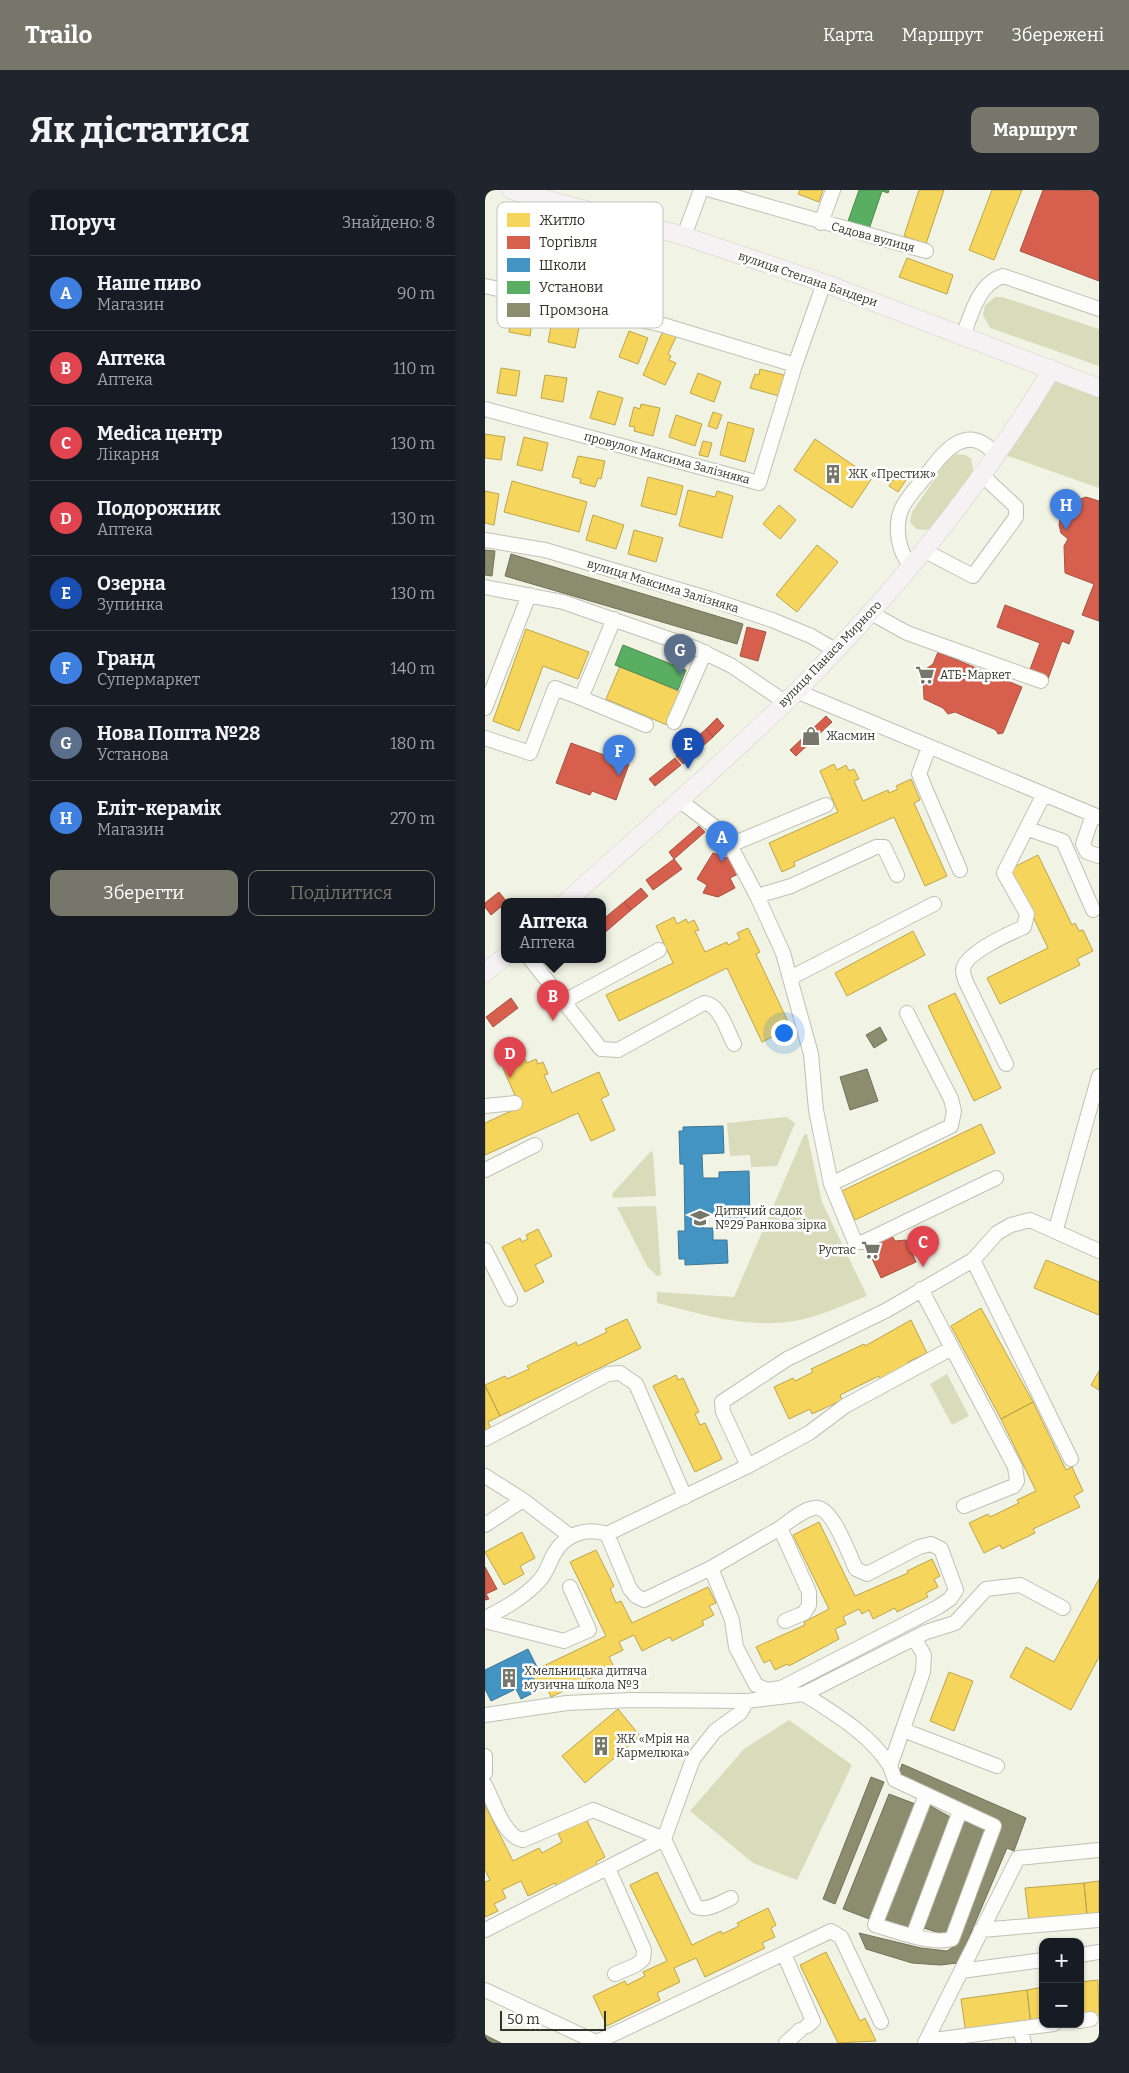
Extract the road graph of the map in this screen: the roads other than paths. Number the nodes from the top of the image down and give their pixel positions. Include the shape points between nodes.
1 (511, 190) edge
2 (701, 190) edge
3 (711, 190) edge
4 (833, 190) edge
5 (556, 202) edge
6 (821, 223) junction
7 (663, 230) edge
8 (684, 236) junction
9 (925, 251) dead end
10 (825, 283) junction
11 (1099, 309) edge
12 (663, 325) edge
13 (963, 336) junction
14 (795, 365) junction
15 (1051, 369) junction
16 (1099, 388) edge
17 (485, 409) edge
18 (997, 456) junction
19 (983, 476) junction
20 (485, 540) edge
21 (925, 552) junction
22 (911, 566) junction
23 (485, 587) edge
24 (529, 595) junction
25 (871, 613) junction
26 (614, 618) junction
27 (835, 650) junction
28 (705, 652) junction
29 (1041, 681) dead end
30 (790, 697) junction
31 (581, 698) junction
32 (485, 708) edge
33 (674, 722) dead end
34 (646, 725) dead end
35 (485, 738) edge
36 (929, 747) junction
37 (1044, 794) junction
38 (679, 800) junction
39 (825, 805) dead end
40 (1096, 816) edge
41 (1028, 829) junction
42 (730, 845) junction
43 (1099, 856) edge
44 (960, 870) dead end
45 (897, 876) dead end
46 (757, 896) junction
47 (570, 898) edge
48 (934, 904) dead end
49 (1093, 910) dead end
50 (659, 950) dead end
51 (501, 960) edge
52 (533, 963) edge
53 (485, 973) edge
54 (790, 978) junction
55 (563, 1002) junction
56 (907, 1013) dead end
57 (734, 1044) dead end
58 (1006, 1064) dead end
59 (1099, 1076) edge
60 (515, 1103) dead end
61 (485, 1106) edge
62 (535, 1144) dead end
63 (485, 1170) edge
64 (996, 1178) dead end
65 (831, 1184) junction
66 (1056, 1229) junction
67 (485, 1250) edge
68 (1099, 1251) edge
69 (973, 1260) junction
70 (921, 1289) junction
71 (510, 1299) dead end
72 (952, 1348) junction
73 (485, 1440) edge
74 (1071, 1459) dead end
75 (748, 1466) junction
76 (485, 1476) edge
77 (685, 1496) junction
78 (523, 1500) junction
79 (964, 1506) dead end
80 (485, 1526) edge
81 (780, 1528) junction
82 (607, 1534) junction
83 (570, 1536) junction
84 (711, 1568) junction
85 (570, 1587) dead end
86 (950, 1599) junction
87 (1063, 1608) dead end
88 (485, 1620) edge
89 (785, 1621) dead end
90 (920, 1635) junction
91 (804, 1694) junction
92 (747, 1701) junction
93 (485, 1715) edge
94 (903, 1730) junction
95 (485, 1756) edge
96 (890, 1766) junction
97 (997, 1766) dead end
98 (485, 1773) edge
99 (485, 1786) edge
100 (926, 1795) junction
101 (960, 1811) junction
102 (664, 1839) junction
103 (1099, 1850) edge
104 (608, 1868) junction
105 (731, 1898) dead end
106 (1099, 1920) edge
107 (485, 1930) edge
108 (981, 1930) junction
109 (913, 1936) junction
110 (1099, 1952) edge
111 (784, 1954) junction
112 (1084, 1954) edge
113 (1039, 1961) edge
114 (961, 1971) junction
115 (615, 1974) dead end
116 (485, 1990) edge
117 (881, 2022) dead end
118 (1039, 2026) edge
119 (1020, 2029) junction
120 (925, 2042) edge
121 (597, 2043) edge
122 (786, 2043) edge
123 (1024, 2043) edge

1 - 5 main road, вулиця Степана Бандери
2 - 8 street
3 - 6 street, Садова вулиця
4 - 6 street, Садова вулиця
6 - 9 street, Садова вулиця
7 - 8 main road, вулиця Степана Бандери
8 - 10 main road, вулиця Степана Бандери
10 - 13 main road, вулиця Степана Бандери
10 - 14 street, провулок Максима Залізняка
11 - 13 street via 1003,276 995,278 980,295
12 - 14 street
13 - 15 main road, вулиця Степана Бандери
14 - 17 street, провулок Максима Залізняка via 759,482
15 - 16 main road, вулиця Степана Бандери
15 - 18 main road, вулиця Панаса Мирного
18 - 19 main road, вулиця Панаса Мирного
18 - 22 street via 983,443 972,440 954,443 944,451 902,507 898,532 903,557
19 - 21 main road, вулиця Панаса Мирного
19 - 21 street via 1016,507 1016,517 973,576
20 - 27 street, вулиця Максима Залізняка via 545,550 692,593 772,620
21 - 22 main road, вулиця Панаса Мирного
22 - 25 main road, вулиця Панаса Мирного
23 - 24 street
24 - 26 street
24 - 32 street
25 - 27 main road, вулиця Панаса Мирного
25 - 29 street via 907,633
26 - 28 street
26 - 31 street
27 - 30 main road, вулиця Панаса Мирного
28 - 30 street
28 - 33 street
30 - 36 street
30 - 38 main road, вулиця Панаса Мирного
31 - 34 street
31 - 35 street via 555,688 530,753
36 - 37 street
36 - 44 street via 919,774
37 - 40 street
37 - 41 street
38 - 42 street via 720,831
38 - 47 main road, вулиця Панаса Мирного
39 - 42 street
40 - 43 street via 1083,844 1087,852
41 - 49 street via 1063,841
41 - 58 street via 1004,872 1027,914 1024,927 988,943 963,970
42 - 46 street
45 - 46 street via 884,847 876,847 791,886
46 - 54 street via 783,953
48 - 54 street
50 - 55 street
51 - 53 main road
52 - 55 street
54 - 65 street via 811,1054 815,1110
55 - 57 street via 593,1041 601,1049 609,1051 618,1050 704,1003 716,1008
56 - 65 street via 951,1099 954,1117 951,1126
59 - 66 street
60 - 61 street
62 - 63 street
64 - 65 street via 863,1242 855,1242
66 - 68 street
66 - 69 street via 1030,1220 1011,1225 997,1234
67 - 71 street
69 - 70 street
69 - 74 street
70 - 72 street
70 - 75 street via 887,1310 787,1359 722,1402 723,1412
72 - 75 street via 845,1406 809,1433
72 - 79 street via 1017,1476 1015,1486
73 - 77 street via 608,1374 620,1373 636,1384
75 - 77 street
76 - 78 street
77 - 82 street
78 - 80 street
78 - 83 street
81 - 84 street
81 - 86 street via 808,1510 821,1508 832,1520 856,1569 867,1574 931,1544 941,1549 953,1580 956,1590
81 - 89 street via 809,1592 809,1605 804,1613
82 - 83 street via 595,1530
82 - 84 street via 630,1589 644,1600
83 - 88 street via 555,1552 541,1579 519,1601
84 - 86 street via 732,1620 736,1647 756,1685 767,1690 781,1688
85 - 88 street via 589,1630 564,1641
86 - 90 street
87 - 90 street via 1020,1585 986,1589 955,1623
90 - 91 street
90 - 94 street via 923,1672
91 - 92 street
91 - 96 street via 850,1723 882,1753
92 - 93 street via 576,1702
92 - 102 street via 740,1713 715,1732 693,1760
94 - 96 street
94 - 97 street
95 - 98 street
96 - 100 street via 895,1780
99 - 102 street via 515,1838 523,1840 593,1810
100 - 101 street
100 - 109 street via 875,1925
101 - 109 street
101 - 109 street via 994,1826 952,1939 945,1941
102 - 104 street
102 - 105 street via 696,1907 701,1910
103 - 108 street via 1018,1858
104 - 107 street
104 - 115 street via 643,1950 643,1959
106 - 108 street
108 - 114 street
110 - 112 street
111 - 117 street via 831,1931 841,1937
111 - 121 street
111 - 122 street via 813,2021
113 - 114 street
114 - 120 street
116 - 121 street
118 - 119 street
119 - 120 street
119 - 123 street

